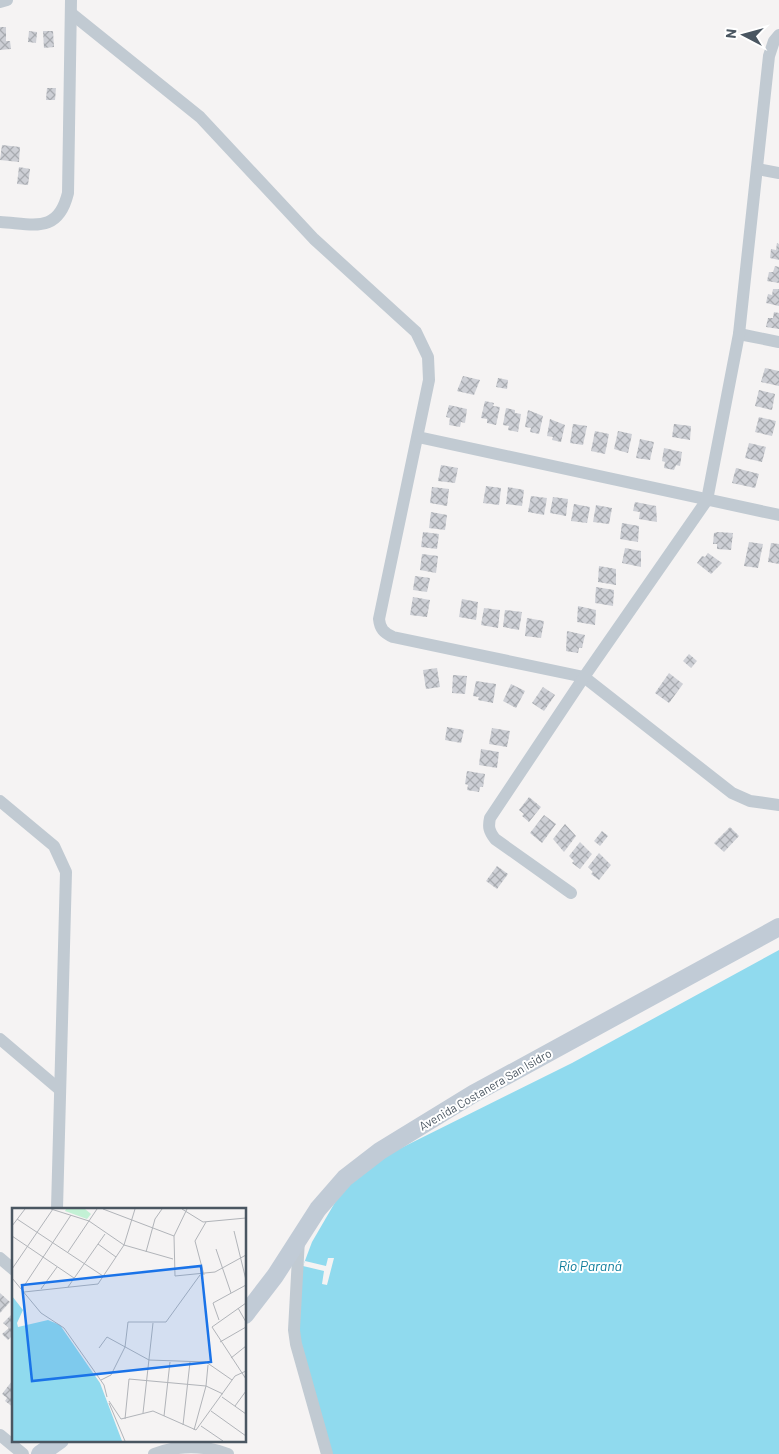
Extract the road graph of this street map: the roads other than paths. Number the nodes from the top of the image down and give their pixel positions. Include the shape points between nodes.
1 (7, 0) edge
2 (71, 0) edge
3 (0, 2) edge
4 (72, 14) junction
5 (779, 36) edge
6 (757, 169) junction
7 (779, 173) edge
8 (0, 222) edge
9 (740, 334) junction
10 (779, 342) edge
11 (418, 437) junction
12 (707, 500) junction
13 (779, 515) edge
14 (584, 677) junction
15 (0, 801) edge
16 (779, 805) edge
17 (571, 893) dead end
18 (779, 927) edge
19 (0, 1038) edge
20 (59, 1089) junction
21 (56, 1208) edge
22 (299, 1238) junction
23 (0, 1258) edge
24 (12, 1268) edge
25 (246, 1315) edge
26 (0, 1435) edge
27 (58, 1442) edge
28 (23, 1454) edge
29 (40, 1454) edge
30 (154, 1454) edge
31 (228, 1454) edge
32 (327, 1454) edge

1 - 3 street
2 - 4 street
4 - 8 street via 68,193 64,208 55,220 44,224
4 - 11 street via 200,117 314,240 416,332 428,357 430,380
5 - 6 street via 769,56
6 - 7 street
6 - 9 street
9 - 10 street
9 - 12 street
11 - 12 street
11 - 14 street via 380,627 393,637
12 - 13 street
12 - 14 street
14 - 16 street via 732,793 750,802
14 - 17 street via 488,825 495,839
15 - 20 street via 54,846 66,872
18 - 22 main road, Avenida Costanera San Isidro via 473,1094 380,1151 345,1178 318,1209
19 - 20 street
20 - 21 street
22 - 25 main road, Avenida Costanera San Isidro
22 - 32 street via 294,1330
23 - 24 street
26 - 28 street
27 - 29 main road
30 - 31 street via 190,1447

